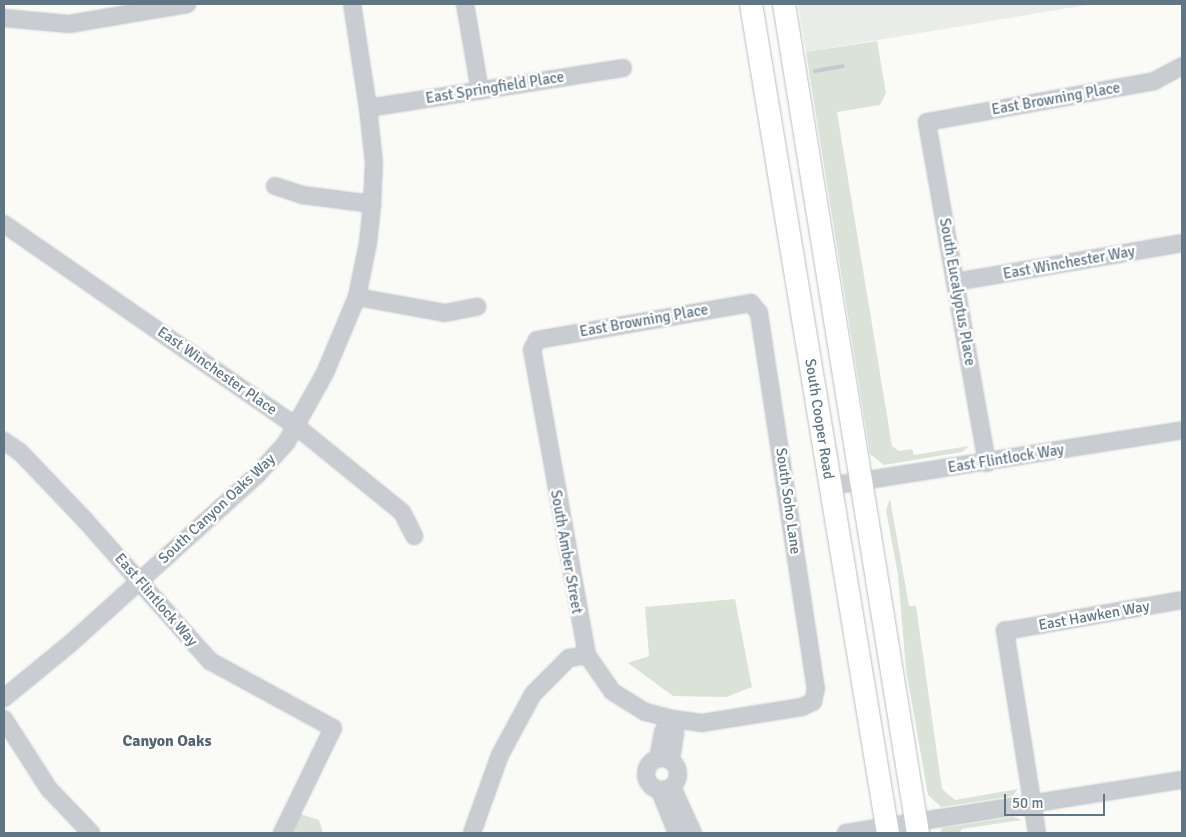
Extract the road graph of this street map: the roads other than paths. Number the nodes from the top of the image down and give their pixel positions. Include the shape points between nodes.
1 (187, 4) edge
2 (352, 4) edge
3 (465, 4) edge
4 (751, 4) edge
5 (784, 4) edge
6 (4, 18) edge
7 (1182, 66) edge
8 (623, 68) dead end
9 (480, 91) junction
10 (368, 108) junction
11 (927, 122) joint
12 (276, 186) dead end
13 (372, 204) junction
14 (4, 224) edge
15 (1182, 243) edge
16 (955, 282) junction
17 (357, 297) junction
18 (751, 303) joint
19 (477, 308) dead end
20 (537, 340) joint
21 (296, 426) junction
22 (1182, 430) edge
23 (4, 441) edge
24 (987, 463) junction
25 (862, 481) junction
26 (830, 486) junction
27 (414, 536) dead end
28 (139, 581) junction
29 (1182, 600) edge
30 (587, 655) junction
31 (4, 698) edge
32 (813, 702) joint
33 (4, 719) edge
34 (672, 719) junction
35 (664, 759) junction
36 (1182, 780) edge
37 (666, 789) junction
38 (1032, 804) junction
39 (918, 828) edge
40 (887, 830) edge
41 (91, 833) edge
42 (282, 833) edge
43 (472, 833) edge
44 (677, 833) edge
45 (693, 833) edge
46 (846, 833) edge
47 (1037, 833) edge

1 - 6 street via 70,24
2 - 10 street, South Canyon Oaks Way
3 - 9 street
4 - 26 main road, South Cooper Road
5 - 25 main road
7 - 11 street, East Browning Place via 1154,81
8 - 9 street, East Springfield Place
9 - 10 street, East Springfield Place
10 - 13 street, South Canyon Oaks Way via 374,163
11 - 16 street, South Eucalyptus Place
12 - 13 street via 302,195
13 - 17 street, South Canyon Oaks Way
14 - 21 street, East Winchester Place
15 - 16 street, East Winchester Way
16 - 24 street, South Eucalyptus Place
17 - 19 street via 446,313
17 - 21 street, South Canyon Oaks Way via 325,373
18 - 20 street, East Browning Place
18 - 32 street, South Soho Lane via 759,313 776,413 816,688
20 - 30 street, South Amber Street via 532,350 578,621
21 - 27 street, East Winchester Place via 402,512
21 - 28 street, South Canyon Oaks Way via 286,443 257,475
22 - 24 street, East Flintlock Way
23 - 28 street, East Flintlock Way via 26,459
24 - 25 street, East Flintlock Way
25 - 26 street, East Flintlock Way
25 - 39 main road
26 - 40 main road, South Cooper Road
28 - 31 street, South Canyon Oaks Way
28 - 42 street, East Flintlock Way via 210,661 332,728
29 - 38 street, East Hawken Way via 1006,631
30 - 34 street, South Amber Street via 612,692 645,712
30 - 43 street via 569,658 533,694 500,755
32 - 34 street, South Amber Street via 737,719 702,723
33 - 41 street via 49,789
34 - 35 street via 675,734
35 - 37 street via 675,764 679,776
35 - 37 street via 648,766 646,778
36 - 38 street
37 - 44 street
37 - 45 street
38 - 39 street
38 - 47 street
39 - 40 street
40 - 46 street

